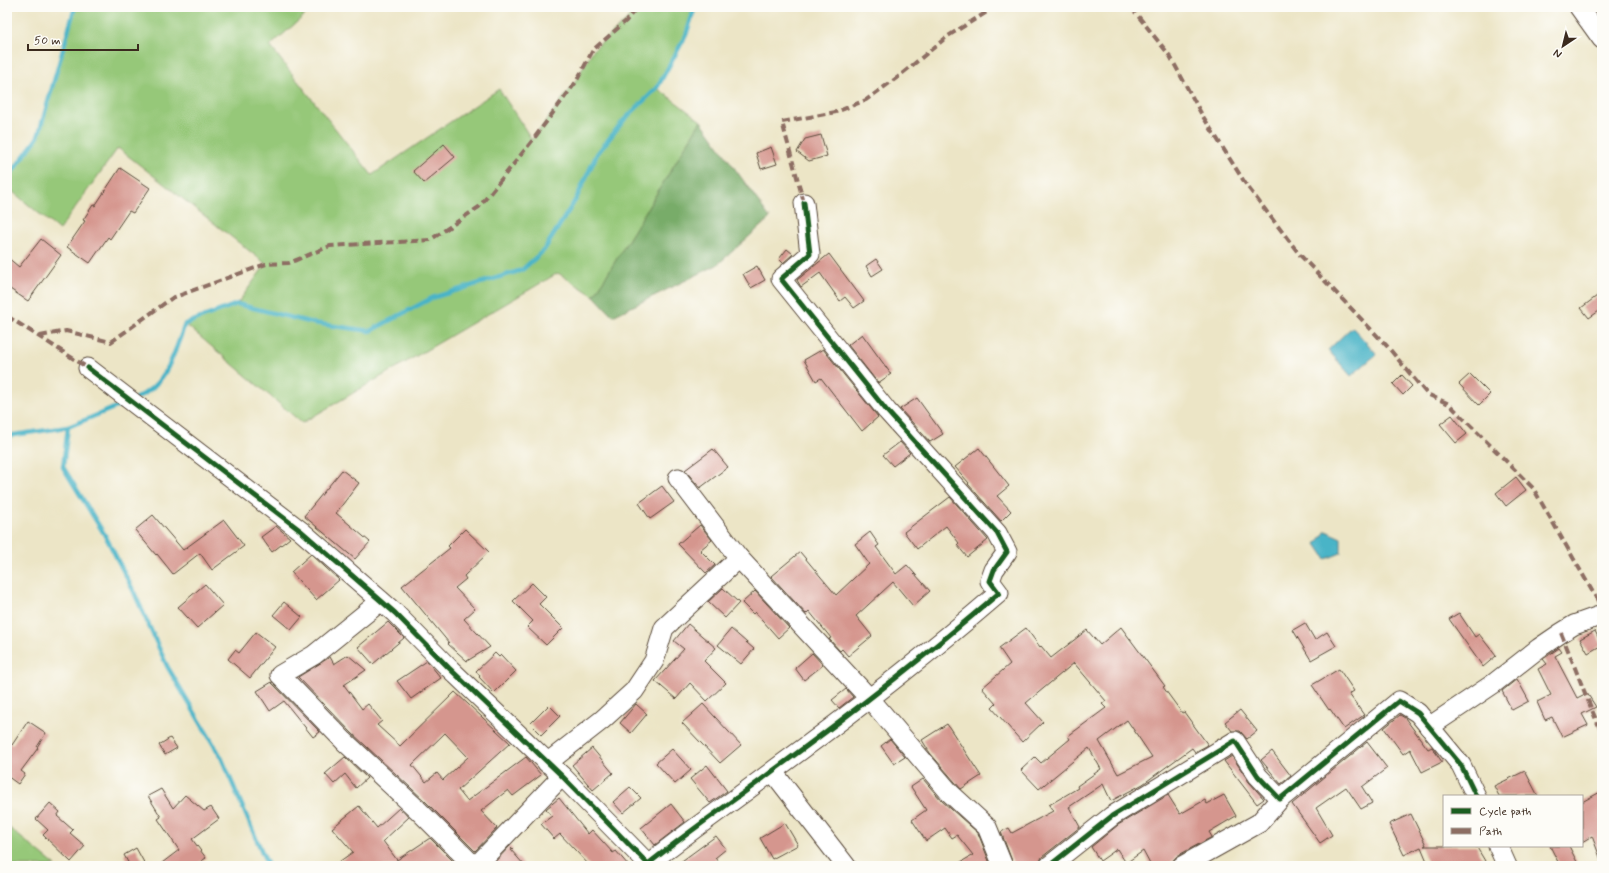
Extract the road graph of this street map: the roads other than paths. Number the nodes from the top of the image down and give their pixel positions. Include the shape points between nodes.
1 (1579, 7) edge
2 (1602, 38) edge
3 (804, 203) dead end
4 (88, 368) dead end
5 (678, 478) dead end
6 (739, 558) junction
7 (380, 601) junction
8 (1602, 614) edge
9 (870, 699) junction
10 (1430, 727) junction
11 (547, 763) junction
12 (773, 772) junction
13 (562, 776) junction
14 (1476, 795) edge
15 (1280, 799) junction
16 (1498, 847) edge
17 (649, 865) edge
18 (475, 866) edge
19 (846, 866) edge
20 (1003, 866) edge
21 (1049, 866) edge
22 (1182, 866) edge
23 (1507, 866) edge

1 - 2 street
3 - 9 street via 810,254 782,279 887,411 997,533 1007,552 994,570 990,581 999,593
4 - 7 street via 301,531
5 - 6 street
6 - 9 street
6 - 11 street via 664,628 654,661 634,691
7 - 11 street
7 - 18 street via 314,655 280,674 344,741
8 - 10 street via 1561,633
9 - 12 street
9 - 20 street via 950,793 986,827
10 - 14 street via 1461,765
10 - 15 street via 1418,713 1399,701
11 - 13 street
12 - 17 street via 691,830
12 - 19 street
13 - 17 street
13 - 18 street
15 - 21 street via 1258,776 1235,741 1112,816
15 - 22 street via 1259,823
16 - 23 street

